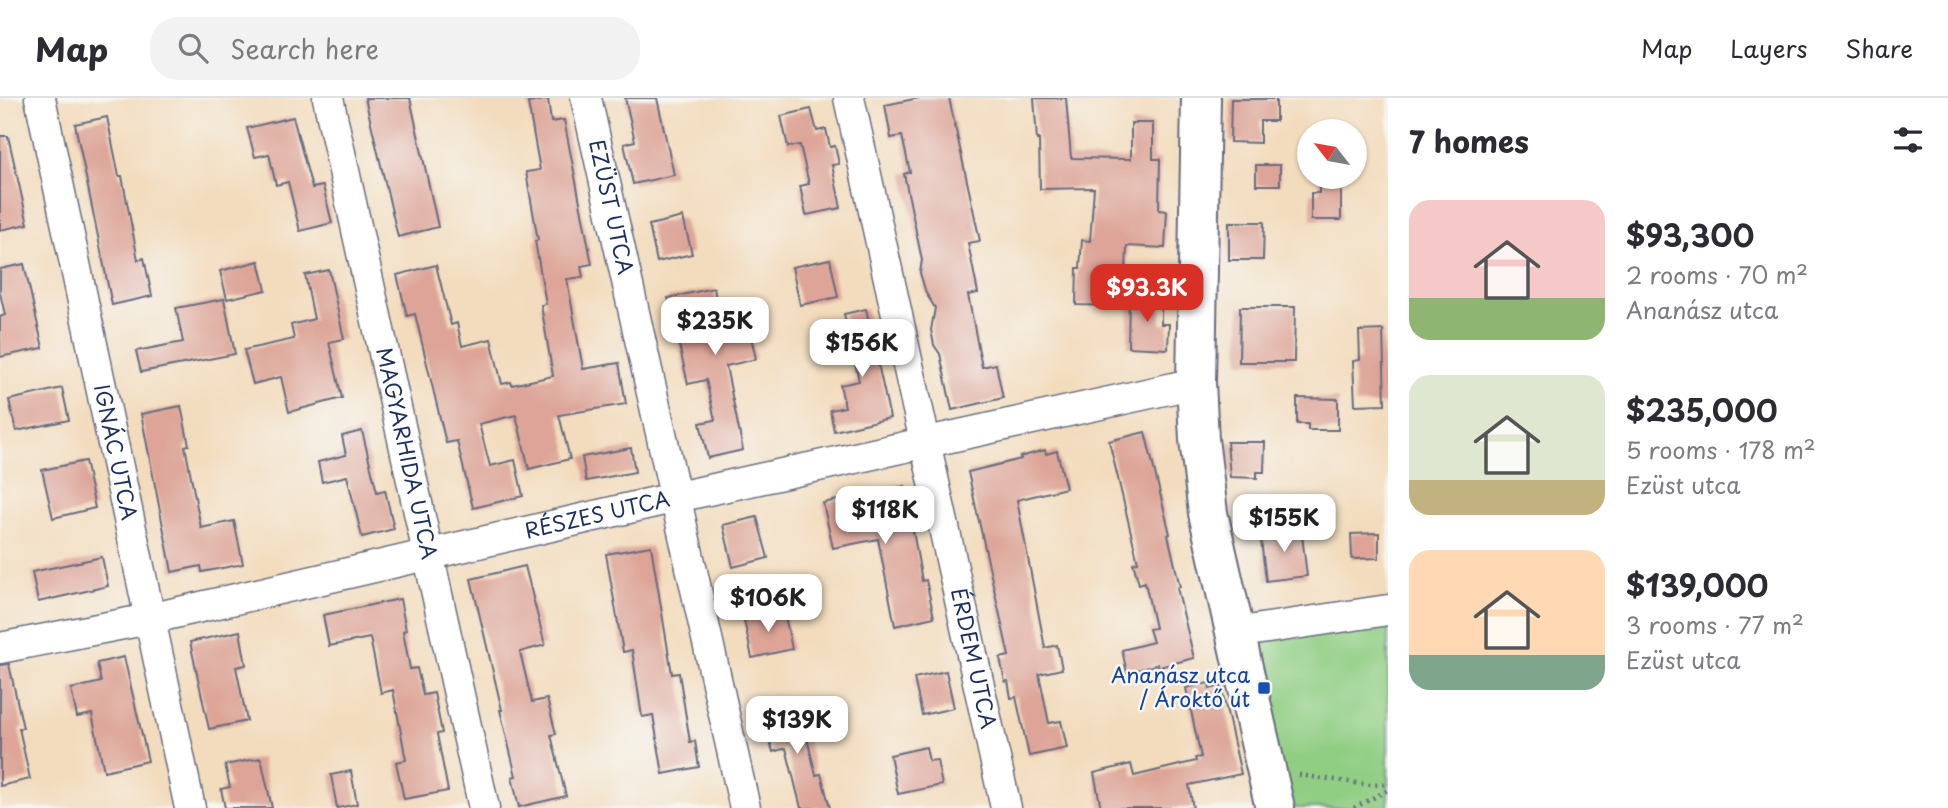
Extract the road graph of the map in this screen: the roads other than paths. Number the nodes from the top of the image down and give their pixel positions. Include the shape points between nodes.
1 (40, 98) edge
2 (328, 98) edge
3 (586, 98) edge
4 (849, 98) edge
5 (1201, 98) edge
6 (1196, 383) junction
7 (926, 442) junction
8 (677, 497) junction
9 (429, 555) junction
10 (1388, 610) edge
11 (149, 619) junction
12 (1234, 633) junction
13 (0, 649) edge
14 (1281, 791) edge
15 (190, 808) edge
16 (484, 808) edge
17 (745, 808) edge
18 (1006, 808) edge

1 - 11 street, IGNÁC UTCA
2 - 9 street, MAGYARHIDA UTCA
3 - 8 street, EZÜST UTCA
4 - 7 street, ÉRDEM UTCA
5 - 6 street
6 - 7 street, RÉSZES UTCA
6 - 12 street via 1208,513
7 - 8 street, RÉSZES UTCA
7 - 18 street, ÉRDEM UTCA
8 - 9 street, RÉSZES UTCA
8 - 17 street, EZÜST UTCA
9 - 11 street, RÉSZES UTCA
9 - 16 street, MAGYARHIDA UTCA
10 - 12 street
11 - 13 street, RÉSZES UTCA
11 - 15 street, IGNÁC UTCA
12 - 14 street

